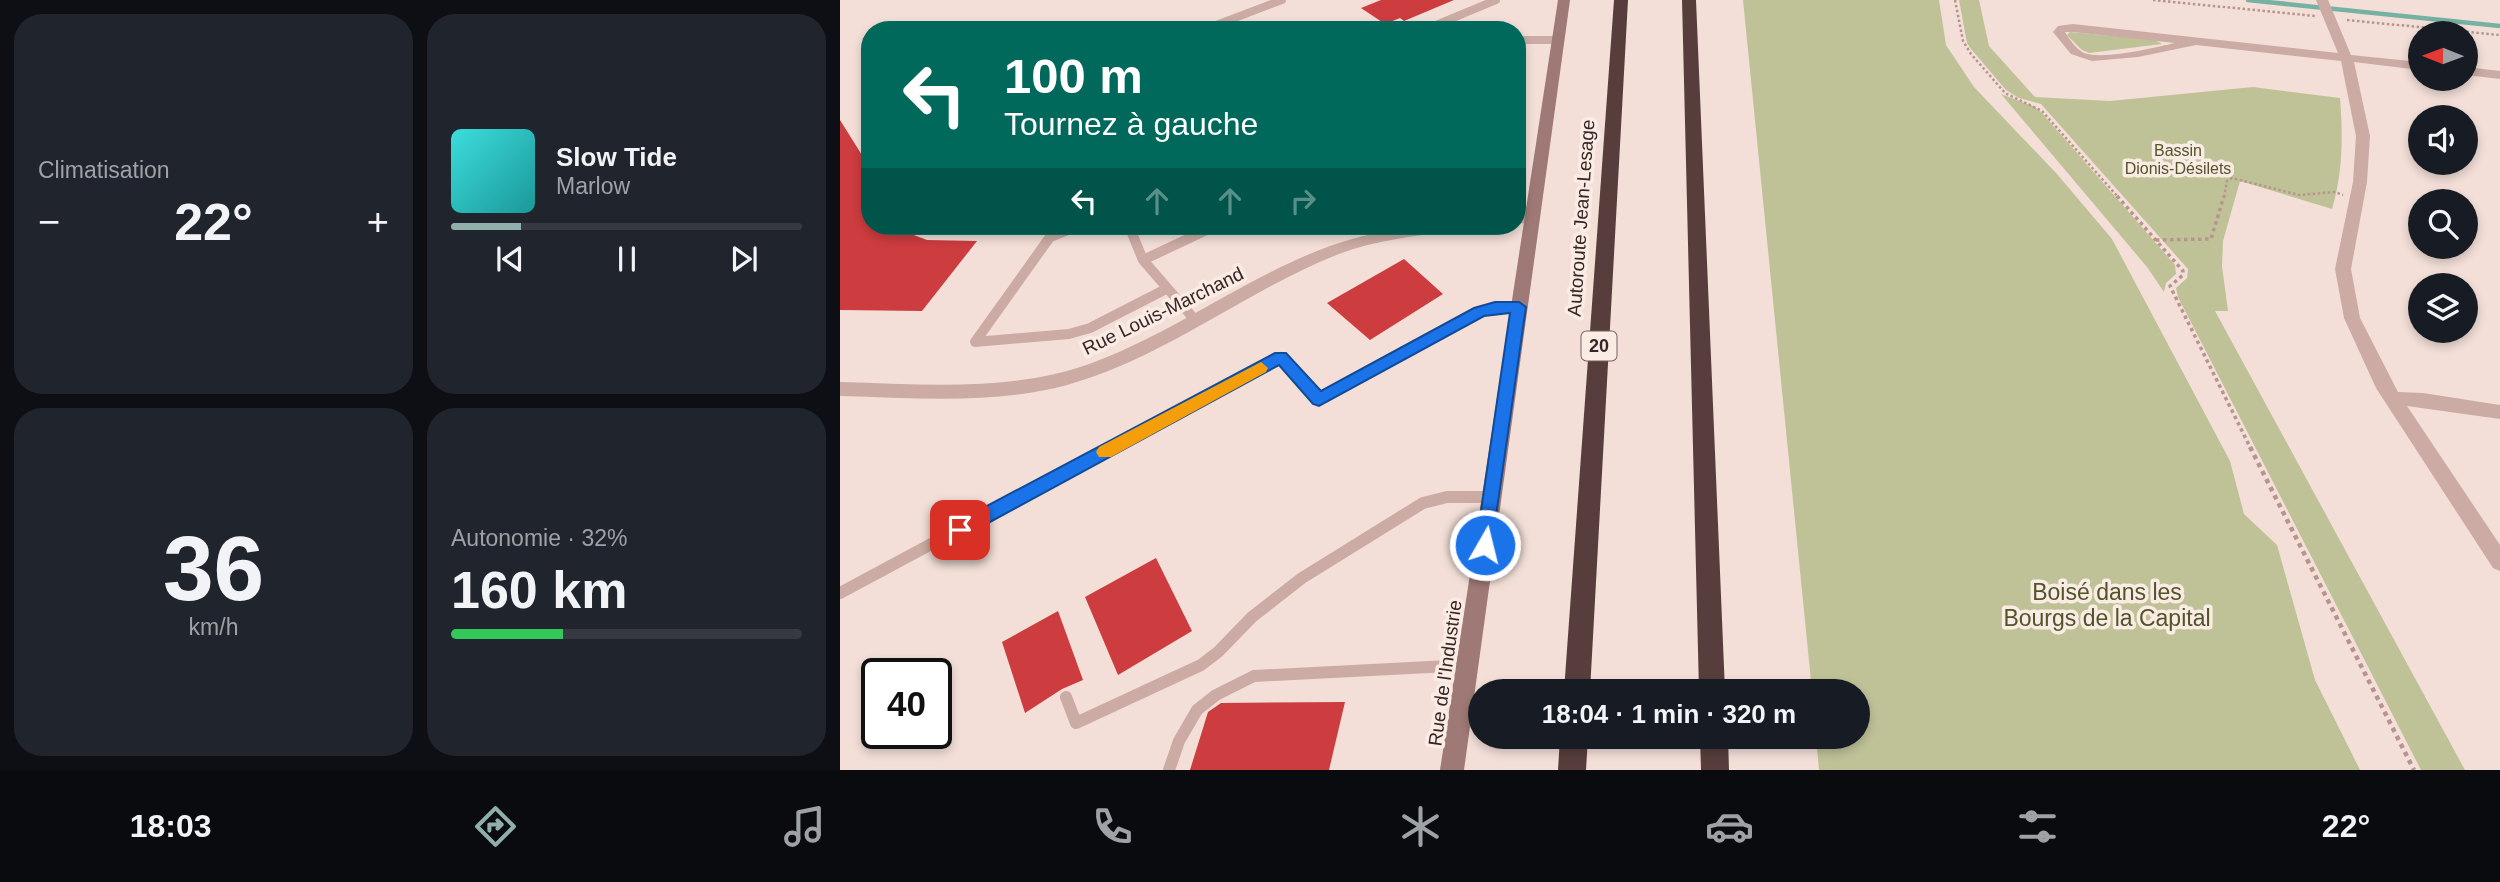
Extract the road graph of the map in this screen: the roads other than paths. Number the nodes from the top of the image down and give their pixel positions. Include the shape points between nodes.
1 (1282, 0) edge
2 (1496, 0) edge
3 (1564, 0) edge
4 (1621, 0) edge
5 (1689, 0) edge
6 (2322, 0) edge
7 (1227, 21) edge
8 (1446, 21) edge
9 (1526, 40) edge
10 (1558, 40) junction
11 (2193, 42) junction
12 (2347, 58) junction
13 (2408, 65) edge
14 (2478, 72) edge
15 (2500, 75) edge
16 (1526, 208) edge
17 (1055, 235) edge
18 (1133, 235) edge
19 (1196, 235) edge
20 (1392, 235) edge
21 (1523, 235) edge
22 (1143, 260) junction
23 (1166, 289) junction
24 (1519, 307) junction
25 (1195, 320) junction
26 (840, 389) edge
27 (2392, 399) junction
28 (2500, 412) edge
29 (1492, 497) junction
30 (2500, 562) edge
31 (840, 593) edge
32 (1468, 665) junction
33 (1578, 679) edge
34 (1713, 679) edge
35 (1066, 697) dead end
36 (1573, 749) edge
37 (1714, 749) edge
38 (1169, 770) edge
39 (1452, 770) edge
40 (1572, 770) edge
41 (1715, 770) edge

1 - 7 lane
2 - 8 lane
3 - 10 street, Rue de l'Industrie
4 - 33 highway, Autoroute Jean-Lesage / 20
5 - 34 highway
6 - 12 street
9 - 10 lane
10 - 16 street, Rue de l'Industrie
11 - 11 street via 2073,28 2059,32 2075,52 2090,57 2166,50
11 - 12 street
12 - 13 street
12 - 27 street via 2359,106 2363,152 2344,259 2346,293 2357,331
14 - 15 street
17 - 23 lane via 975,342 1069,334
18 - 22 lane
19 - 22 lane
20 - 25 street, Rue Louis-Marchand via 1332,251
21 - 24 street, Rue de l'Industrie
22 - 23 lane
23 - 25 lane
24 - 29 street, Rue de l'Industrie
24 - 31 lane via 1479,312 1319,400 1281,357
25 - 26 street, Rue Louis-Marchand via 1097,368 1037,386 992,391
27 - 28 street
27 - 30 street
29 - 32 street, Rue de l'Industrie
29 - 35 lane via 1447,497 1423,503 1303,578 1201,665 1145,693 1076,723
32 - 38 lane via 1254,676 1197,710
32 - 39 street, Rue de l'Industrie
36 - 40 highway
37 - 41 highway

